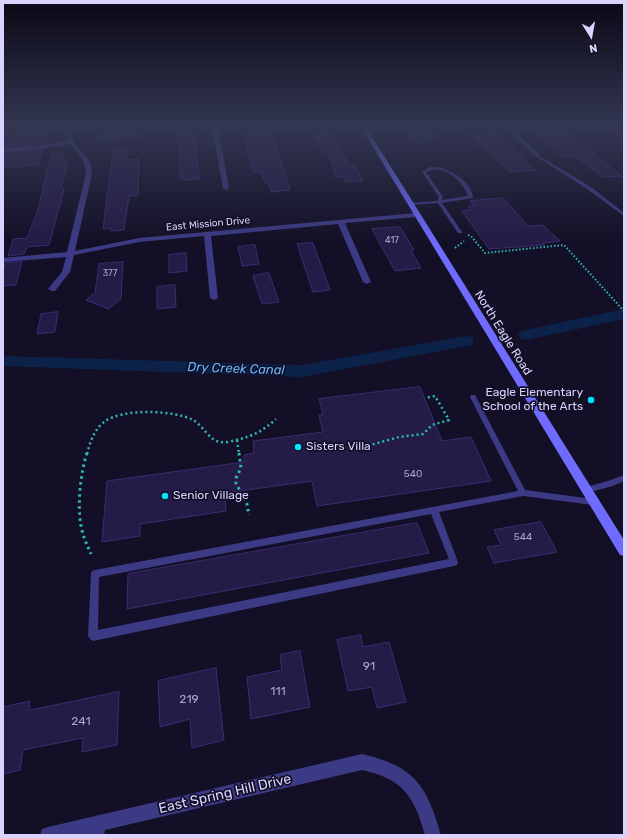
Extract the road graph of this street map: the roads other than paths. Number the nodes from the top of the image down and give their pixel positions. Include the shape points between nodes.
1 (89, 166) edge
2 (222, 166) edge
3 (387, 166) edge
4 (554, 166) edge
5 (226, 188) dead end
6 (439, 202) junction
7 (410, 204) junction
8 (416, 215) junction
9 (624, 215) edge
10 (341, 222) junction
11 (460, 232) road end
12 (207, 234) junction
13 (70, 254) junction
14 (3, 260) edge
15 (367, 282) dead end
16 (52, 289) dead end
17 (214, 298) dead end
18 (473, 397) dead end
19 (624, 478) edge
20 (586, 490) junction
21 (523, 493) junction
22 (594, 502) junction
23 (434, 510) junction
24 (624, 551) edge
25 (97, 829) edge
26 (48, 835) edge
27 (433, 835) edge

1 - 13 street
2 - 5 street
3 - 7 main road, North Eagle Road
4 - 9 lane via 589,188
6 - 6 lane via 441,197 424,172 427,169 444,168 451,172 471,197
6 - 7 lane
6 - 11 lane
7 - 8 main road, North Eagle Road
8 - 10 street, East Mission Drive
8 - 20 main road, North Eagle Road
10 - 12 street, East Mission Drive
10 - 15 street
12 - 13 street, East Mission Drive via 139,240
12 - 17 street
13 - 14 street, East Mission Drive
13 - 16 street via 66,272
18 - 21 lane
19 - 20 lane
20 - 22 main road, North Eagle Road
21 - 22 lane
21 - 23 lane
22 - 24 main road, North Eagle Road
23 - 23 lane via 96,574 93,636 454,562
25 - 26 street, East Spring Hill Drive
25 - 27 street, East Spring Hill Drive via 362,762 381,765 400,775 415,790 427,813

